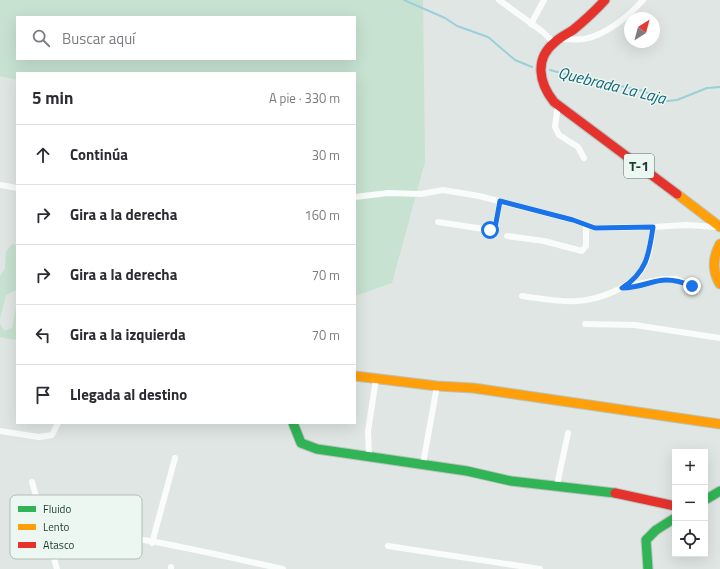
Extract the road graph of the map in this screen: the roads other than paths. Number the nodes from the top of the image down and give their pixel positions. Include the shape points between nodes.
1 (498, 0) edge
2 (544, 0) edge
3 (605, 0) edge
4 (643, 0) edge
5 (531, 24) junction
6 (556, 41) junction
7 (558, 105) junction
8 (584, 158) dead end
9 (0, 185) edge
10 (16, 188) edge
11 (356, 196) edge
12 (500, 201) junction
13 (438, 222) dead end
14 (586, 225) junction
15 (653, 227) junction
16 (720, 227) edge
17 (507, 236) dead end
18 (720, 244) edge
19 (720, 284) edge
20 (692, 286) dead end
21 (622, 288) junction
22 (522, 296) dead end
23 (586, 324) dead end
24 (720, 338) edge
25 (356, 376) edge
26 (376, 379) junction
27 (437, 386) junction
28 (58, 424) edge
29 (294, 424) edge
30 (720, 424) edge
31 (0, 431) edge
32 (568, 433) dead end
33 (369, 456) junction
34 (175, 458) dead end
35 (423, 464) junction
36 (32, 482) dead end
37 (557, 485) junction
38 (720, 491) edge
39 (35, 495) edge
40 (708, 498) edge
41 (672, 505) edge
42 (672, 520) edge
43 (142, 541) edge
44 (152, 543) junction
45 (388, 546) dead end
46 (54, 559) edge
47 (57, 569) edge
48 (283, 569) edge
49 (540, 569) edge
50 (648, 569) edge

1 - 5 street
2 - 5 street
3 - 6 main road, T-1 via 580,24
4 - 6 street via 616,24 595,35 583,39
5 - 6 street
6 - 7 main road, T-1 via 540,61 540,73 545,91
7 - 8 street via 555,128 559,135 578,147
7 - 16 main road, T-1
9 - 10 street
11 - 12 street via 421,194 443,190
12 - 13 street via 495,228 490,230
12 - 14 street
14 - 15 street via 614,229
14 - 17 street via 586,246 582,251 544,241
15 - 16 street
15 - 21 street via 649,252 643,268 634,280
18 - 19 main road via 714,265 714,274
20 - 21 street via 676,279 663,279
21 - 22 street via 589,301 564,302
23 - 24 street via 635,325
25 - 26 main road
26 - 27 main road
26 - 33 street via 368,431
27 - 30 main road via 473,388
27 - 35 street
28 - 31 street via 52,435 39,437
29 - 33 main road via 301,443 306,446
32 - 37 street
33 - 35 main road
34 - 44 street
35 - 37 main road via 511,481
36 - 39 street
37 - 41 main road via 602,490
38 - 40 main road
42 - 50 main road via 646,540
43 - 44 street
44 - 48 street
45 - 49 street
46 - 47 street

